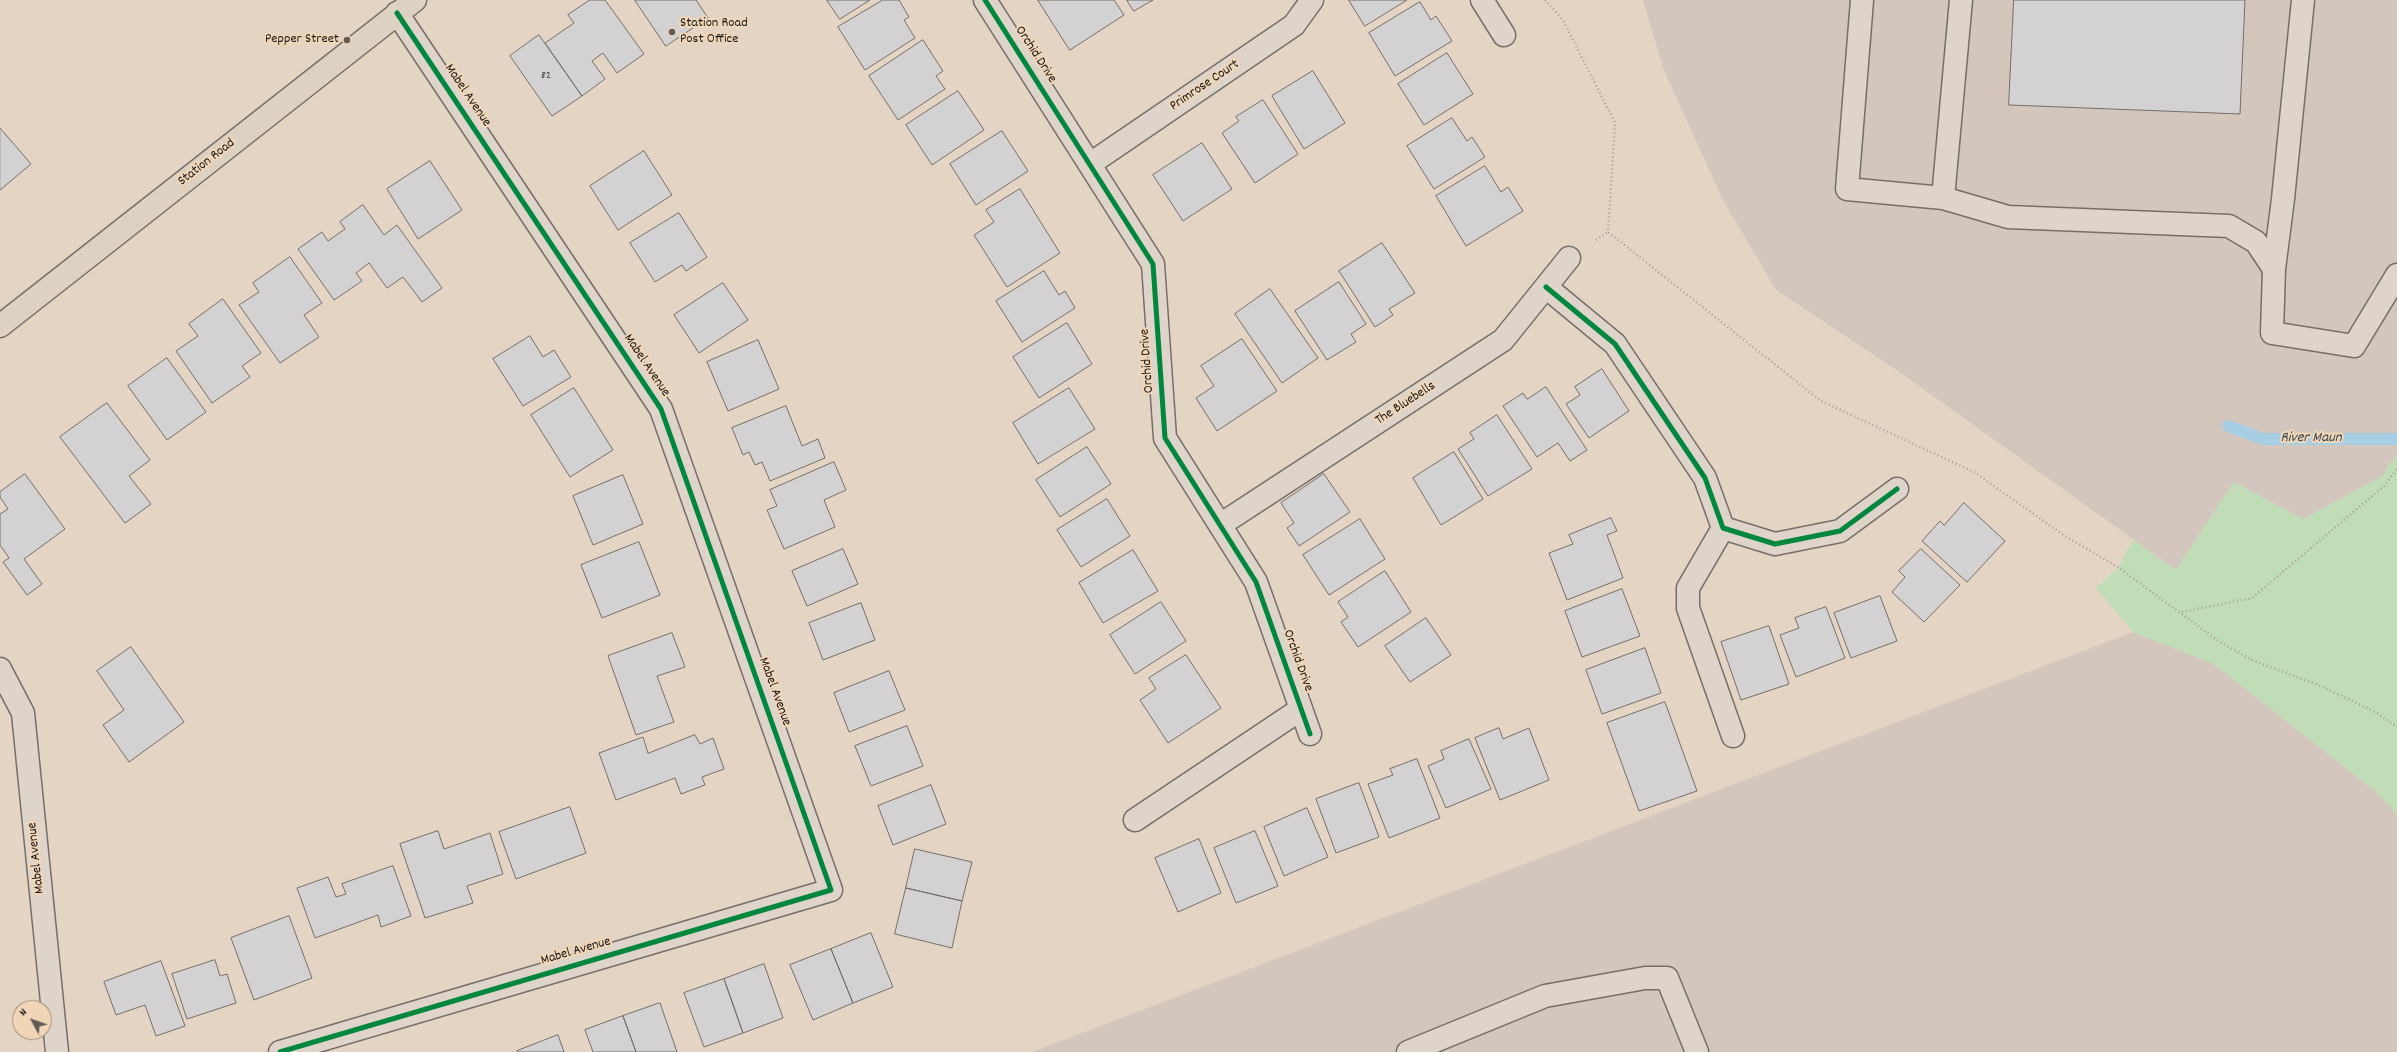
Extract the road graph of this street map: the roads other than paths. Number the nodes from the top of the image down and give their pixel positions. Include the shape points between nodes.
1 (415, 0) edge
2 (985, 0) edge
3 (1312, 0) edge
4 (1482, 0) edge
5 (1862, 0) edge
6 (1961, 0) edge
7 (2303, 0) edge
8 (397, 13) junction
9 (1504, 35) dead end
10 (1090, 164) junction
11 (1943, 198) junction
12 (1569, 258) dead end
13 (2274, 269) junction
14 (2397, 275) edge
15 (1546, 287) junction
16 (0, 326) edge
17 (1896, 490) dead end
18 (1220, 525) junction
19 (1723, 528) junction
20 (0, 669) edge
21 (1301, 709) junction
22 (1310, 734) dead end
23 (1733, 736) dead end
24 (1135, 820) dead end
25 (57, 1052) edge
26 (280, 1052) edge
27 (1408, 1052) edge
28 (1697, 1052) edge

1 - 8 main road, Station Road
2 - 10 street, Orchid Drive
3 - 10 street, Primrose Court via 1294,25
4 - 9 street
5 - 11 street via 1848,189
6 - 11 street
7 - 13 street
8 - 16 main road, Station Road
8 - 26 street, Mabel Avenue via 661,409 831,890
10 - 18 street, Orchid Drive via 1153,264 1165,438
11 - 13 street via 2008,217 2229,226 2256,242
12 - 15 street, The Bluebells
13 - 14 street via 2272,333 2354,346
15 - 18 street, The Bluebells via 1503,340
15 - 19 street via 1615,344 1705,478
17 - 19 street via 1840,531 1776,544
18 - 21 street, Orchid Drive via 1256,582
19 - 23 street via 1688,588 1688,608
20 - 25 street, Mabel Avenue via 23,713
21 - 22 street, Orchid Drive
21 - 24 street
27 - 28 street via 1545,996 1652,978 1667,978

